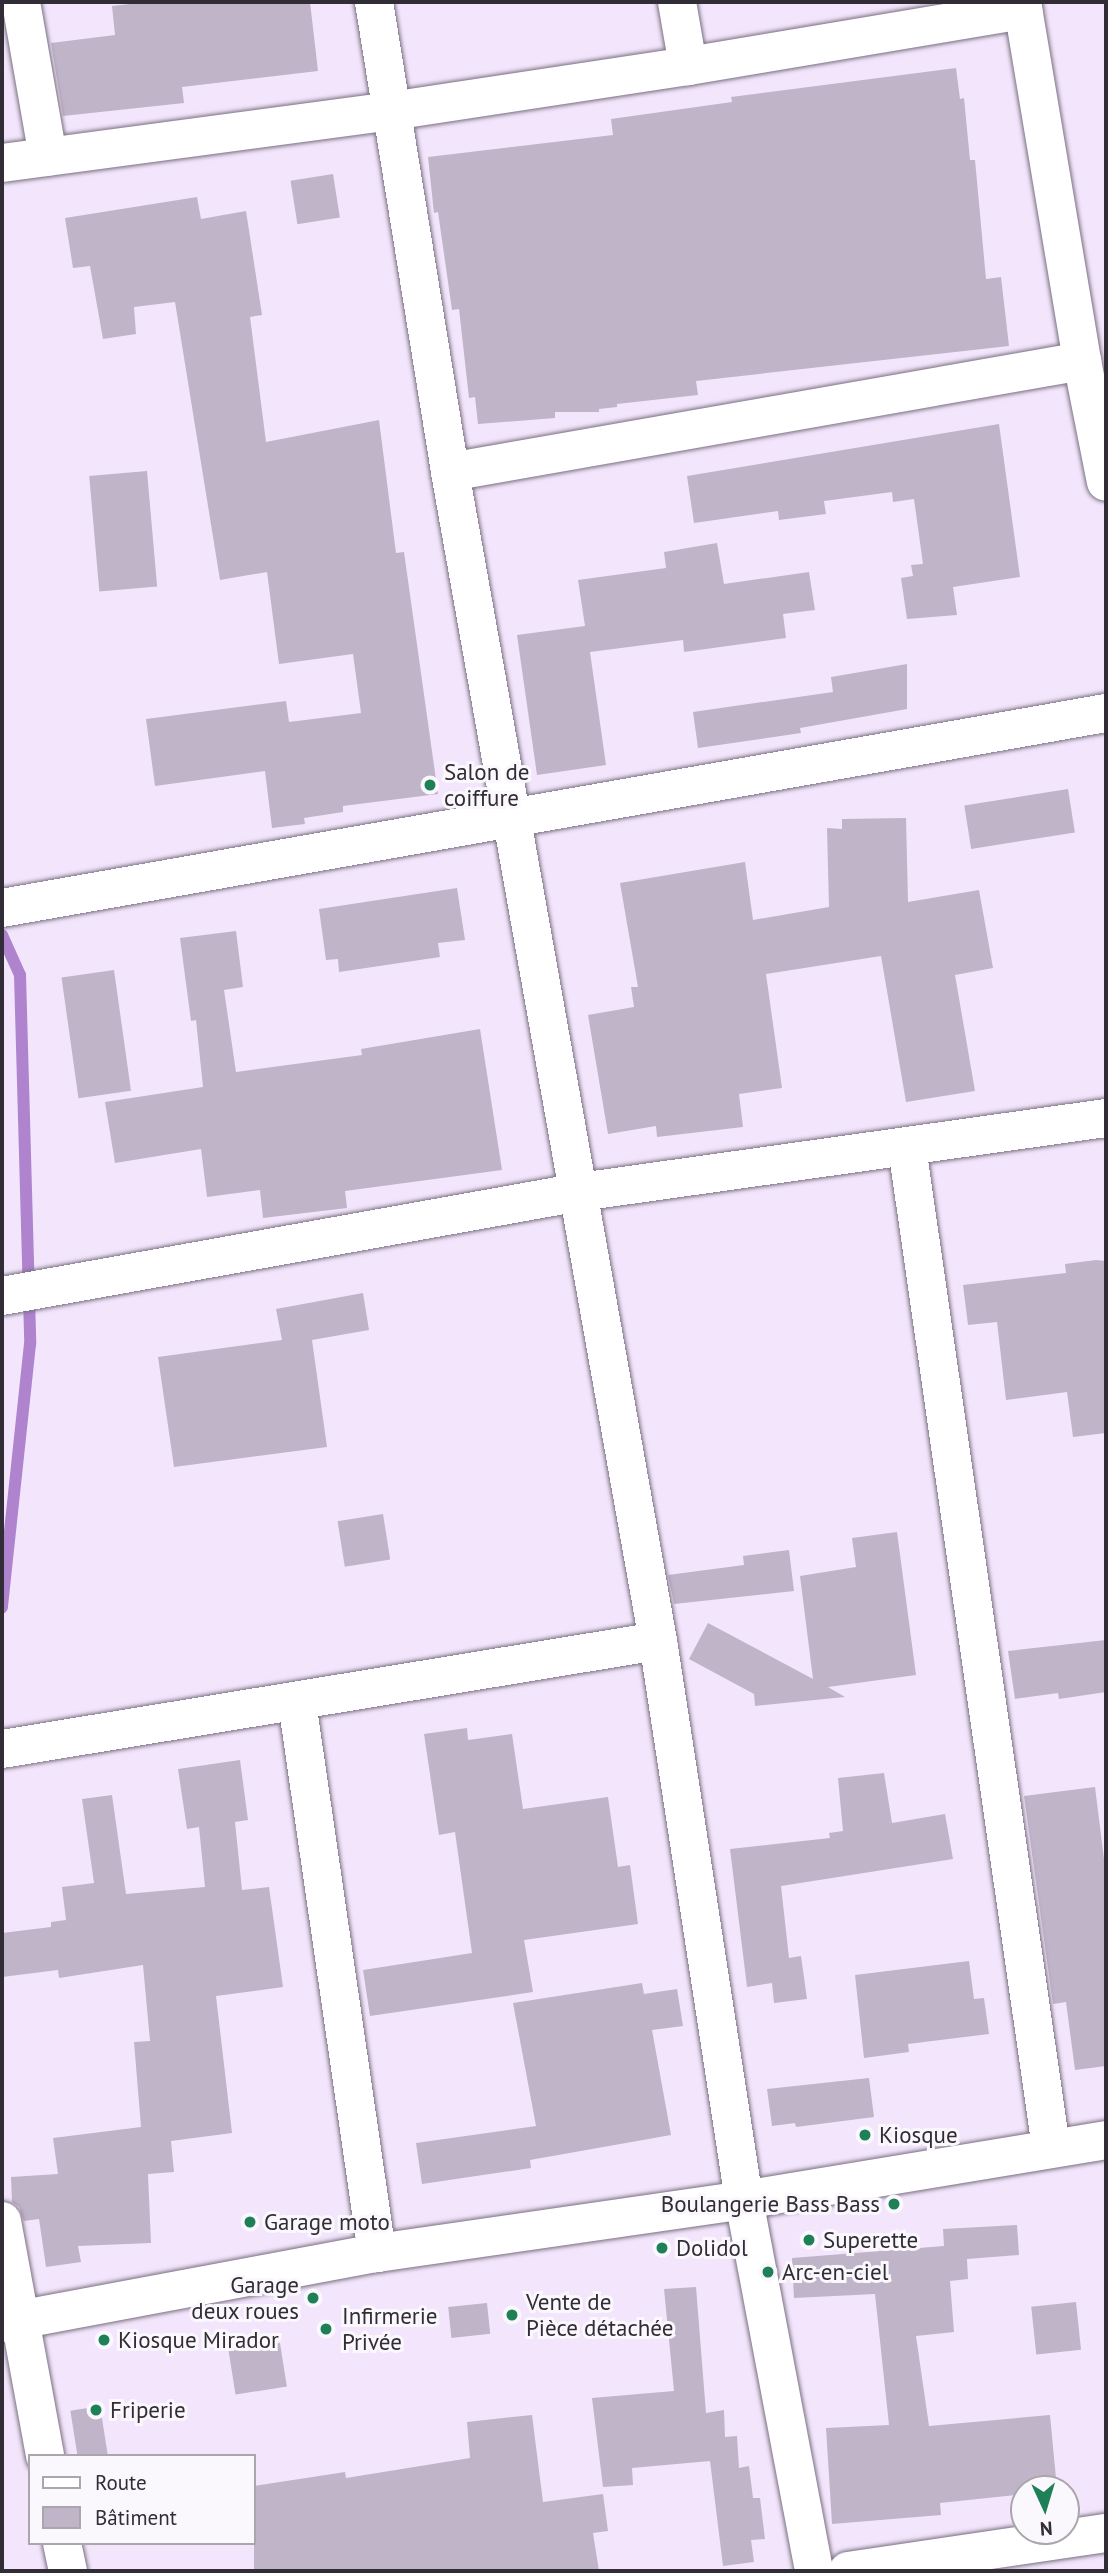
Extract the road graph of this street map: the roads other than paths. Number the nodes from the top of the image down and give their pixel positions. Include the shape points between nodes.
1 (21, 2) edge
2 (374, 2) edge
3 (677, 2) edge
4 (1022, 6) edge
5 (688, 66) junction
6 (391, 111) junction
7 (48, 157) junction
8 (2, 163) edge
9 (1082, 361) junction
10 (450, 472) junction
11 (1106, 482) edge
12 (1106, 713) edge
13 (512, 818) junction
14 (2, 908) edge
15 (1106, 1118) edge
16 (907, 1147) junction
17 (580, 1192) junction
18 (2, 1296) edge
19 (658, 1641) junction
20 (297, 1702) junction
21 (2, 1749) edge
22 (1106, 2140) edge
23 (1051, 2147) junction
24 (744, 2200) junction
25 (2, 2221) edge
26 (377, 2253) junction
27 (10, 2322) edge
28 (44, 2454) edge
29 (1106, 2533) edge
30 (62, 2545) edge
31 (68, 2571) edge
32 (814, 2571) edge
33 (848, 2571) edge

1 - 7 street
2 - 6 street
3 - 5 street
4 - 5 street
4 - 9 street
5 - 6 street
6 - 7 street
6 - 10 street
7 - 8 street
9 - 10 street
9 - 11 street
10 - 13 street
12 - 13 street
13 - 14 street
13 - 17 street
15 - 16 street
16 - 17 street
16 - 23 street
17 - 18 street
17 - 19 street
19 - 20 street
19 - 24 street
20 - 21 street
20 - 26 street
22 - 23 street
23 - 24 street
24 - 26 street
24 - 32 street
25 - 27 street
26 - 27 street
27 - 28 street
29 - 33 street
30 - 31 street

